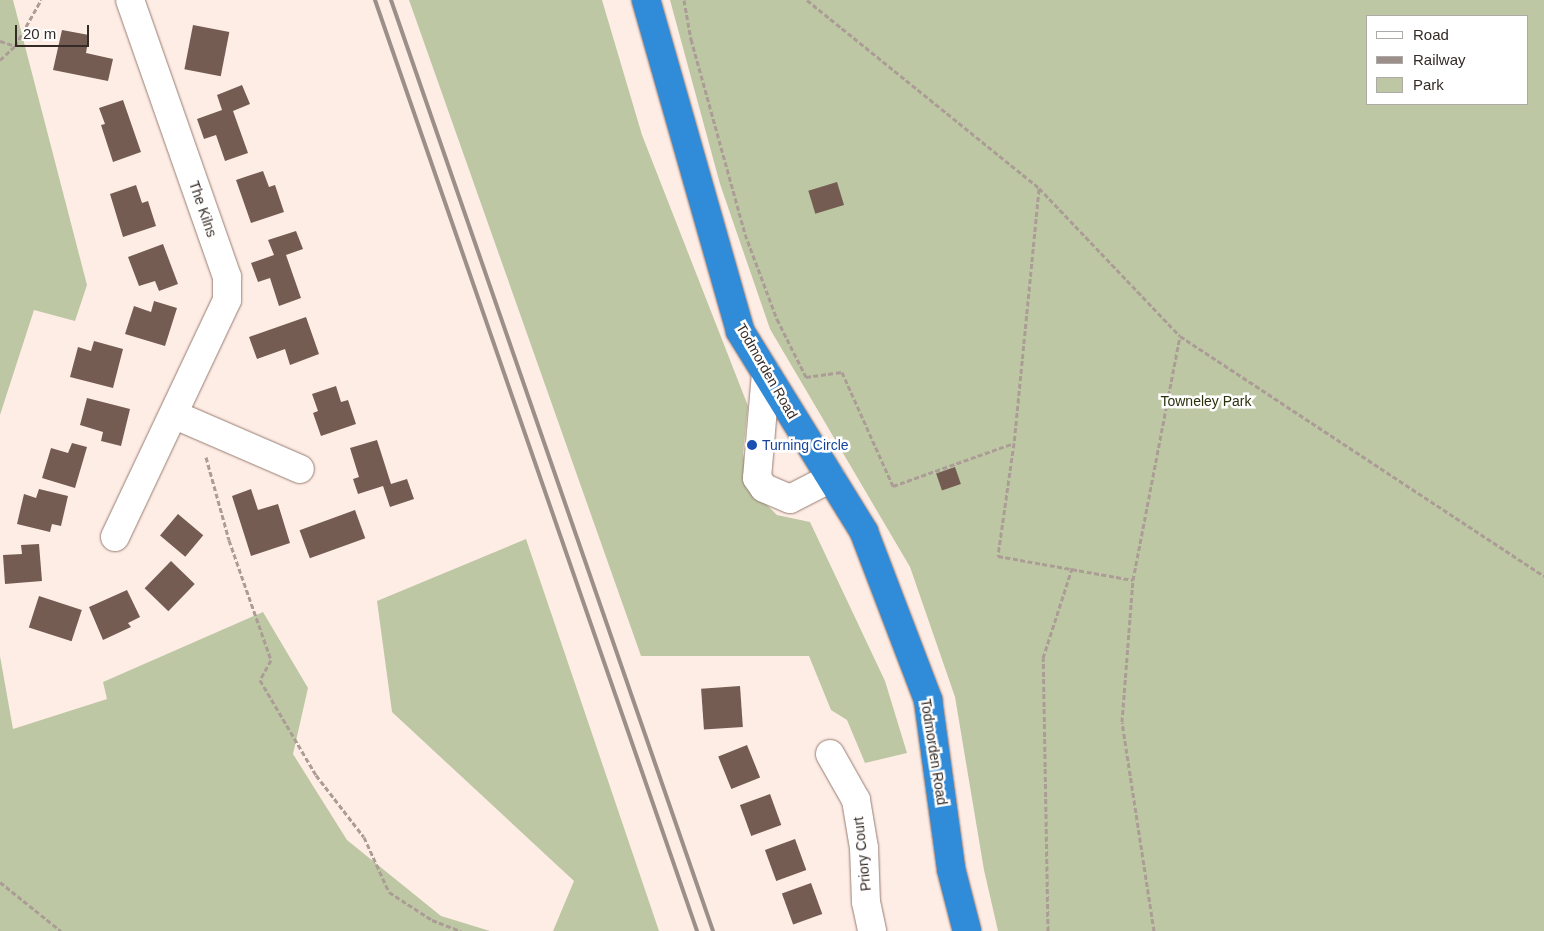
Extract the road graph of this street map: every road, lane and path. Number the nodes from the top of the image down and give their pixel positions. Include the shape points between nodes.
1 (41, 0) edge
2 (130, 0) edge
3 (646, 0) edge
4 (684, 0) edge
5 (807, 0) edge
6 (0, 41) edge
7 (15, 46) junction
8 (0, 60) edge
9 (1039, 188) junction
10 (1180, 336) junction
11 (766, 373) junction
12 (186, 420) junction
13 (1014, 443) junction
14 (300, 469) dead end
15 (831, 478) junction
16 (115, 537) dead end
17 (1072, 568) junction
18 (1544, 576) edge
19 (1133, 580) junction
20 (830, 754) dead end
21 (0, 882) edge
22 (61, 931) edge
23 (460, 931) edge
24 (872, 931) edge
25 (967, 931) edge
26 (1048, 931) edge
27 (1154, 931) edge

1 - 7 path
2 - 12 street, The Kilns via 227,277 227,300
3 - 11 highway, Todmorden Road via 740,331
4 - 13 path via 691,39 744,234 777,319 806,377 842,372 893,486
5 - 9 path
6 - 7 path
7 - 8 path
9 - 10 path
9 - 13 path
10 - 18 path
10 - 19 path
11 - 15 highway, Todmorden Road
11 - 15 street via 757,478 764,488 790,499
12 - 14 street
12 - 16 street, The Kilns
12 - 23 path via 271,660 260,680 316,775 364,837 389,892 432,920
13 - 17 path via 998,556
15 - 25 highway, Todmorden Road via 864,532 928,700 952,869
17 - 19 path
17 - 26 path via 1043,658
19 - 27 path via 1122,722
20 - 24 street, Priory Court via 856,800
21 - 22 path

